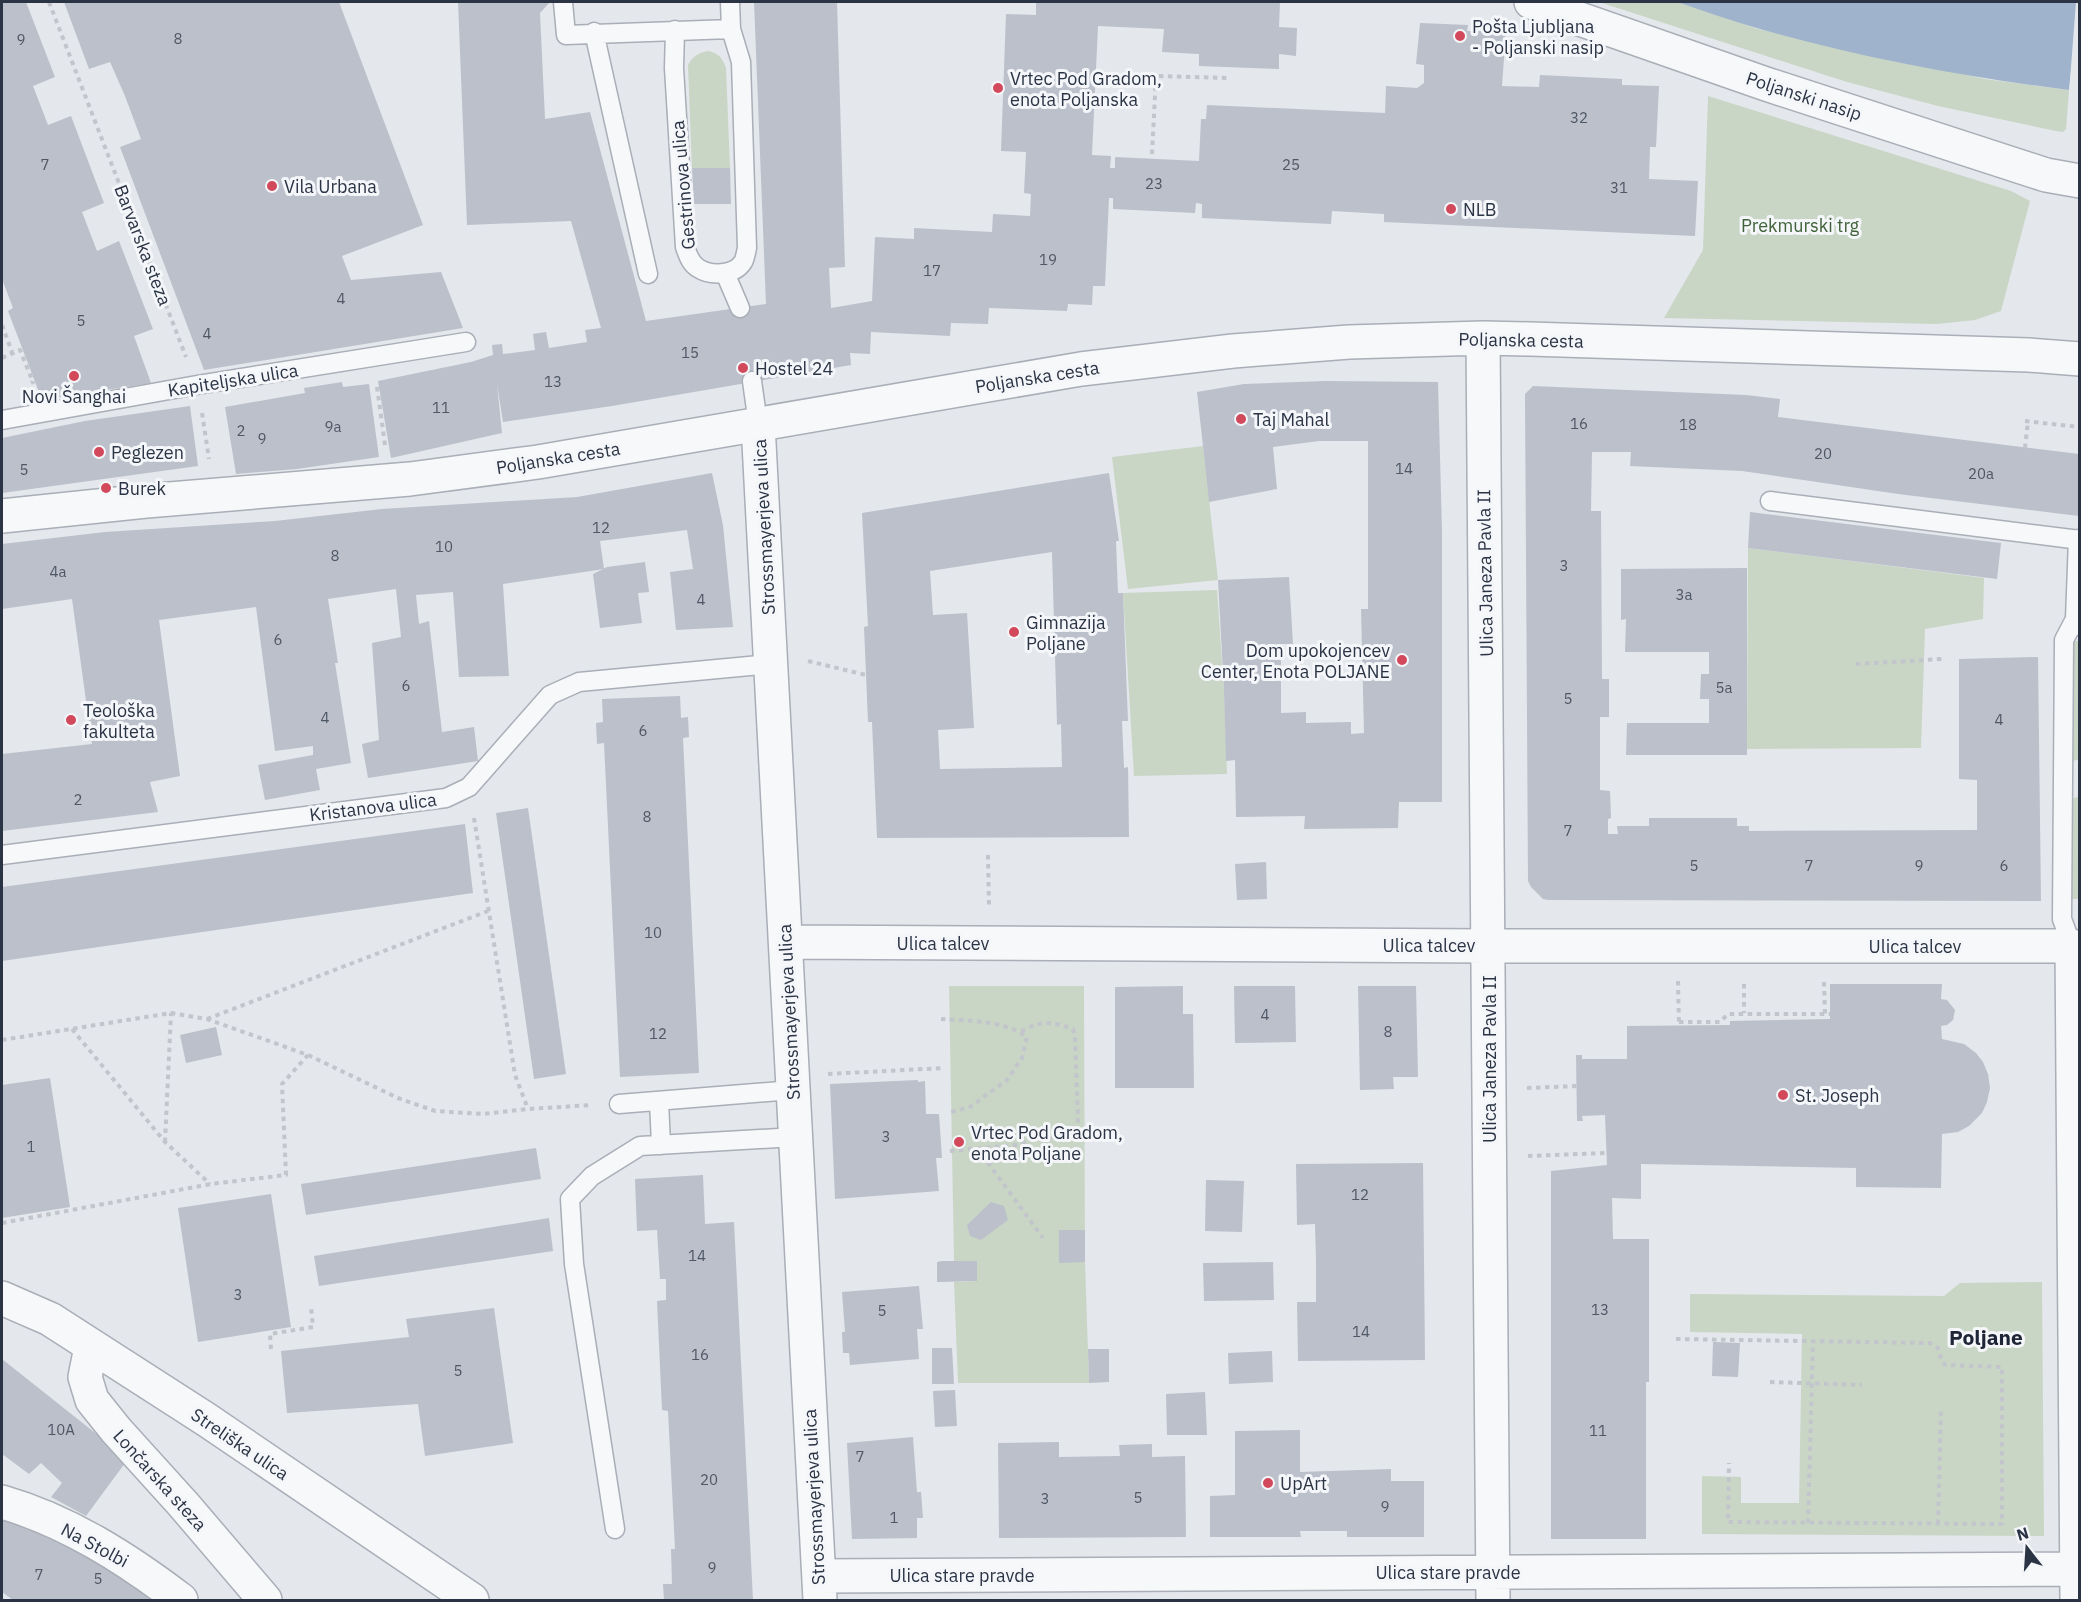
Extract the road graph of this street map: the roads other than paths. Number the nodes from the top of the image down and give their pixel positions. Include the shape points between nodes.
1 (563, 2) edge
2 (730, 2) edge
3 (1531, 2) edge
4 (731, 29) junction
5 (675, 30) junction
6 (594, 32) junction
7 (2079, 181) edge
8 (725, 273) junction
9 (648, 274) dead end
10 (740, 308) dead end
11 (1483, 338) junction
12 (466, 342) dead end
13 (2079, 359) edge
14 (752, 381) dead end
15 (2, 420) edge
16 (758, 424) junction
17 (1770, 501) dead end
18 (2, 516) edge
19 (2079, 539) edge
20 (2077, 622) edge
21 (771, 664) junction
22 (2, 855) edge
23 (2076, 940) edge
24 (786, 942) junction
25 (1488, 946) junction
26 (792, 1084) junction
27 (659, 1101) junction
28 (619, 1104) road end
29 (795, 1137) junction
30 (661, 1145) junction
31 (2, 1298) edge
32 (91, 1347) junction
33 (2, 1502) edge
34 (615, 1529) dead end
35 (2077, 1585) edge
36 (1493, 1586) edge
37 (819, 1588) edge
38 (181, 1600) edge
39 (265, 1600) edge
40 (472, 1600) edge

1 - 6 lane via 566,35
2 - 4 lane
3 - 7 street, Poljanski nasip via 1766,84 2046,175
4 - 5 lane
4 - 8 lane via 741,62 747,248 744,261
5 - 6 lane
5 - 8 lane, Gestrinova ulica via 685,247 696,268 711,274
6 - 9 lane
8 - 10 lane
11 - 13 street, Poljanska cesta
11 - 16 street, Poljanska cesta via 1349,342 1081,369
11 - 25 street, Ulica Janeza Pavla II
12 - 15 lane, Kapiteljska ulica
14 - 16 lane
16 - 18 street, Poljanska cesta via 538,462 390,480
16 - 21 street, Strossmayerjeva ulica
17 - 19 lane
19 - 20 lane
20 - 23 lane via 2064,640 2062,919
21 - 22 lane, Kristanova ulica via 579,682 550,694 469,787 446,798
21 - 24 street, Strossmayerjeva ulica
23 - 25 street, Ulica talcev
23 - 35 street
24 - 25 street, Ulica talcev
24 - 26 street, Strossmayerjeva ulica
25 - 36 street, Ulica Janeza Pavla II
26 - 27 lane
26 - 29 street, Strossmayerjeva ulica
27 - 28 lane
27 - 30 lane
29 - 30 lane
29 - 37 street, Strossmayerjeva ulica
30 - 34 lane via 640,1146 592,1176 570,1199 574,1264
31 - 32 street, Streliška ulica via 50,1319
32 - 39 street, Lončarska steza via 85,1377 92,1400
32 - 40 street, Streliška ulica via 207,1420
33 - 38 street, Na Stolbi via 104,1546
35 - 36 street, Ulica stare pravde
36 - 37 street, Ulica stare pravde

